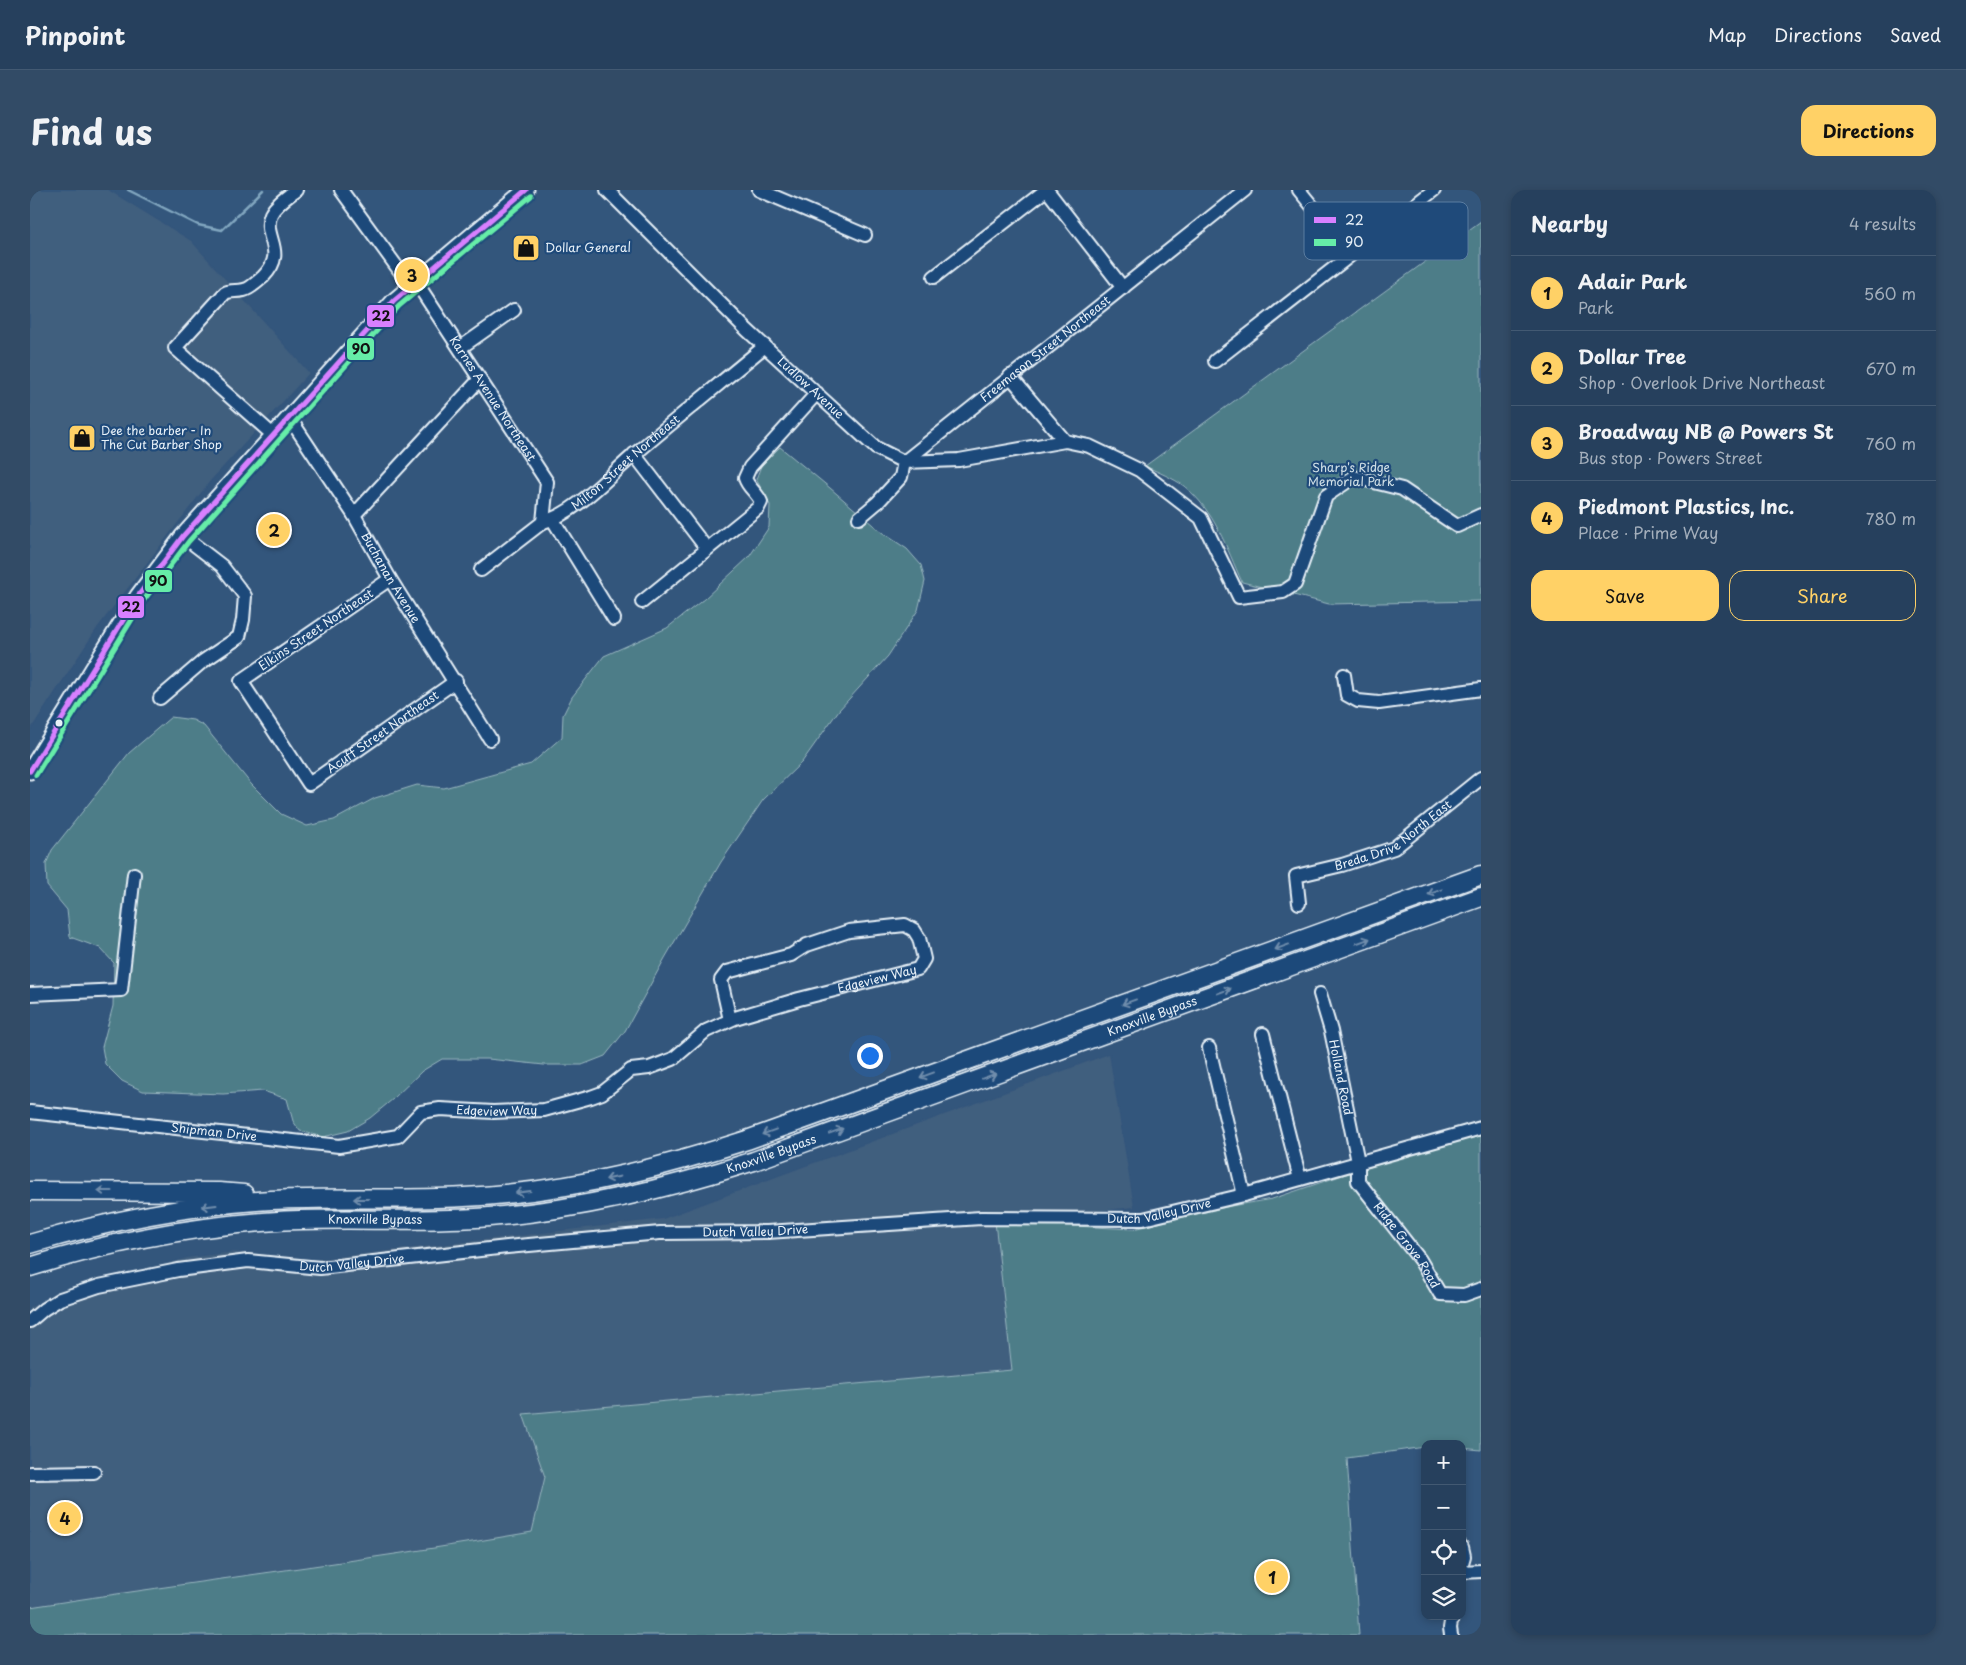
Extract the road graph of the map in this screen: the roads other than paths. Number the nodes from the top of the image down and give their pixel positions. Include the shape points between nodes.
1 (296, 190) edge
2 (341, 190) edge
3 (526, 190) edge
4 (607, 190) edge
5 (1047, 190) edge
6 (1245, 190) edge
7 (1299, 190) edge
8 (1434, 190) edge
9 (764, 191) edge
10 (1309, 202) edge
11 (1418, 202) edge
12 (865, 235) dead end
13 (1344, 260) edge
14 (934, 278) dead end
15 (412, 283) junction
16 (1123, 288) junction
17 (514, 310) dead end
18 (765, 346) junction
19 (460, 348) junction
20 (1215, 361) dead end
21 (1010, 376) junction
22 (480, 379) junction
23 (817, 394) junction
24 (289, 417) junction
25 (273, 435) junction
26 (1065, 441) junction
27 (634, 454) junction
28 (904, 462) junction
29 (354, 515) junction
30 (1481, 515) edge
31 (859, 518) dead end
32 (548, 521) junction
33 (183, 536) junction
34 (707, 549) junction
35 (481, 570) dead end
36 (390, 579) junction
37 (642, 602) dead end
38 (614, 619) dead end
39 (1344, 675) dead end
40 (456, 681) junction
41 (1481, 689) edge
42 (160, 698) dead end
43 (490, 739) dead end
44 (30, 771) edge
45 (1481, 778) edge
46 (309, 784) joint
47 (134, 874) dead end
48 (1481, 875) edge
49 (1481, 898) edge
50 (1299, 903) dead end
51 (30, 994) edge
52 (1320, 994) dead end
53 (730, 1020) junction
54 (1263, 1034) dead end
55 (1209, 1048) dead end
56 (30, 1112) edge
57 (1481, 1128) edge
58 (398, 1136) joint
59 (1358, 1162) junction
60 (1300, 1179) junction
61 (690, 1180) junction
62 (30, 1191) edge
63 (1244, 1195) junction
64 (310, 1199) junction
65 (30, 1244) edge
66 (30, 1267) edge
67 (30, 1278) edge
68 (1481, 1289) edge
69 (30, 1320) edge
70 (94, 1472) dead end
71 (30, 1473) edge
72 (1481, 1571) edge
73 (1466, 1572) edge
74 (1451, 1620) edge
75 (1451, 1635) edge

1 - 25 street via 277,205 270,216 275,256 271,268 247,289 224,293 176,348
2 - 15 street, Karnes Avenue Northeast via 405,278
3 - 15 main road
4 - 18 street, Ludlow Avenue
5 - 14 street
5 - 16 street
6 - 16 street, Freemason Street Northeast
7 - 10 street
8 - 11 street
9 - 12 street
13 - 20 street
15 - 19 street, Karnes Avenue Northeast via 422,291
15 - 24 main road
16 - 21 street, Freemason Street Northeast
17 - 19 street
18 - 23 street, Ludlow Avenue
18 - 27 street, Milton Street Northeast
19 - 22 street, Karnes Avenue Northeast
21 - 26 street
21 - 28 street, Freemason Street Northeast
22 - 29 street
22 - 32 street, Karnes Avenue Northeast via 547,482
23 - 28 street, Ludlow Avenue via 876,448
23 - 34 street via 750,467 745,478 747,485 758,495 761,502 758,508
24 - 25 main road
24 - 29 street, Buchanan Avenue
25 - 33 main road
26 - 28 street, Ludlow Avenue via 959,460
26 - 30 street via 1089,446 1140,470 1201,518 1239,597 1283,592 1295,584 1326,496 1354,477 1402,489 1456,526
27 - 32 street, Milton Street Northeast via 587,496
27 - 34 street
28 - 31 street, Freemason Street Northeast via 901,477
29 - 36 street, Buchanan Avenue
32 - 35 street, Milton Street Northeast
32 - 38 street
33 - 42 street via 222,566 245,596 243,620 238,636
33 - 44 main road via 133,603
34 - 37 street
36 - 40 street, Buchanan Avenue
36 - 46 street, Elkins Street Northeast via 241,681
39 - 41 street via 1347,695 1358,701 1379,703
40 - 43 street, Buchanan Avenue
40 - 46 street, Acuff Street Northeast
45 - 50 street, Breda Drive North East via 1394,848 1296,876
47 - 51 street via 121,990
48 -> 64 highway, Knoxville Bypass via 748,1140 652,1169 590,1182 496,1195
61 -> 49 highway, Knoxville Bypass via 754,1161
52 - 59 street, Holland Road via 1331,1031
53 - 53 street, Edgeview Way via 720,980 727,972 791,955 807,945 849,930 905,924 919,938 924,959 918,969
53 - 58 street, Edgeview Way via 706,1031 673,1059 649,1068 631,1070 591,1098 544,1110 440,1109 421,1112
54 - 60 street
55 - 63 street
56 - 58 street, Shipman Drive via 339,1146
57 - 59 street, Dutch Valley Drive
59 - 60 street, Dutch Valley Drive
59 - 68 street, Ridge Grove Road via 1358,1181 1420,1260 1440,1294 1464,1295
60 - 63 street, Dutch Valley Drive
61 - 66 highway, Knoxville Bypass via 596,1203 490,1217 294,1220 200,1229 94,1249
61 - 67 highway via 656,1199 550,1219 425,1229 261,1231 170,1243
64 -> 62 highway via 218,1192
63 - 69 street, Dutch Valley Drive via 1143,1219 981,1218 767,1232 660,1234 320,1268 248,1261 178,1270 99,1286 60,1299
64 -> 65 highway, Knoxville Bypass via 195,1208 92,1227
70 - 71 street
72 - 73 street
74 - 75 street

